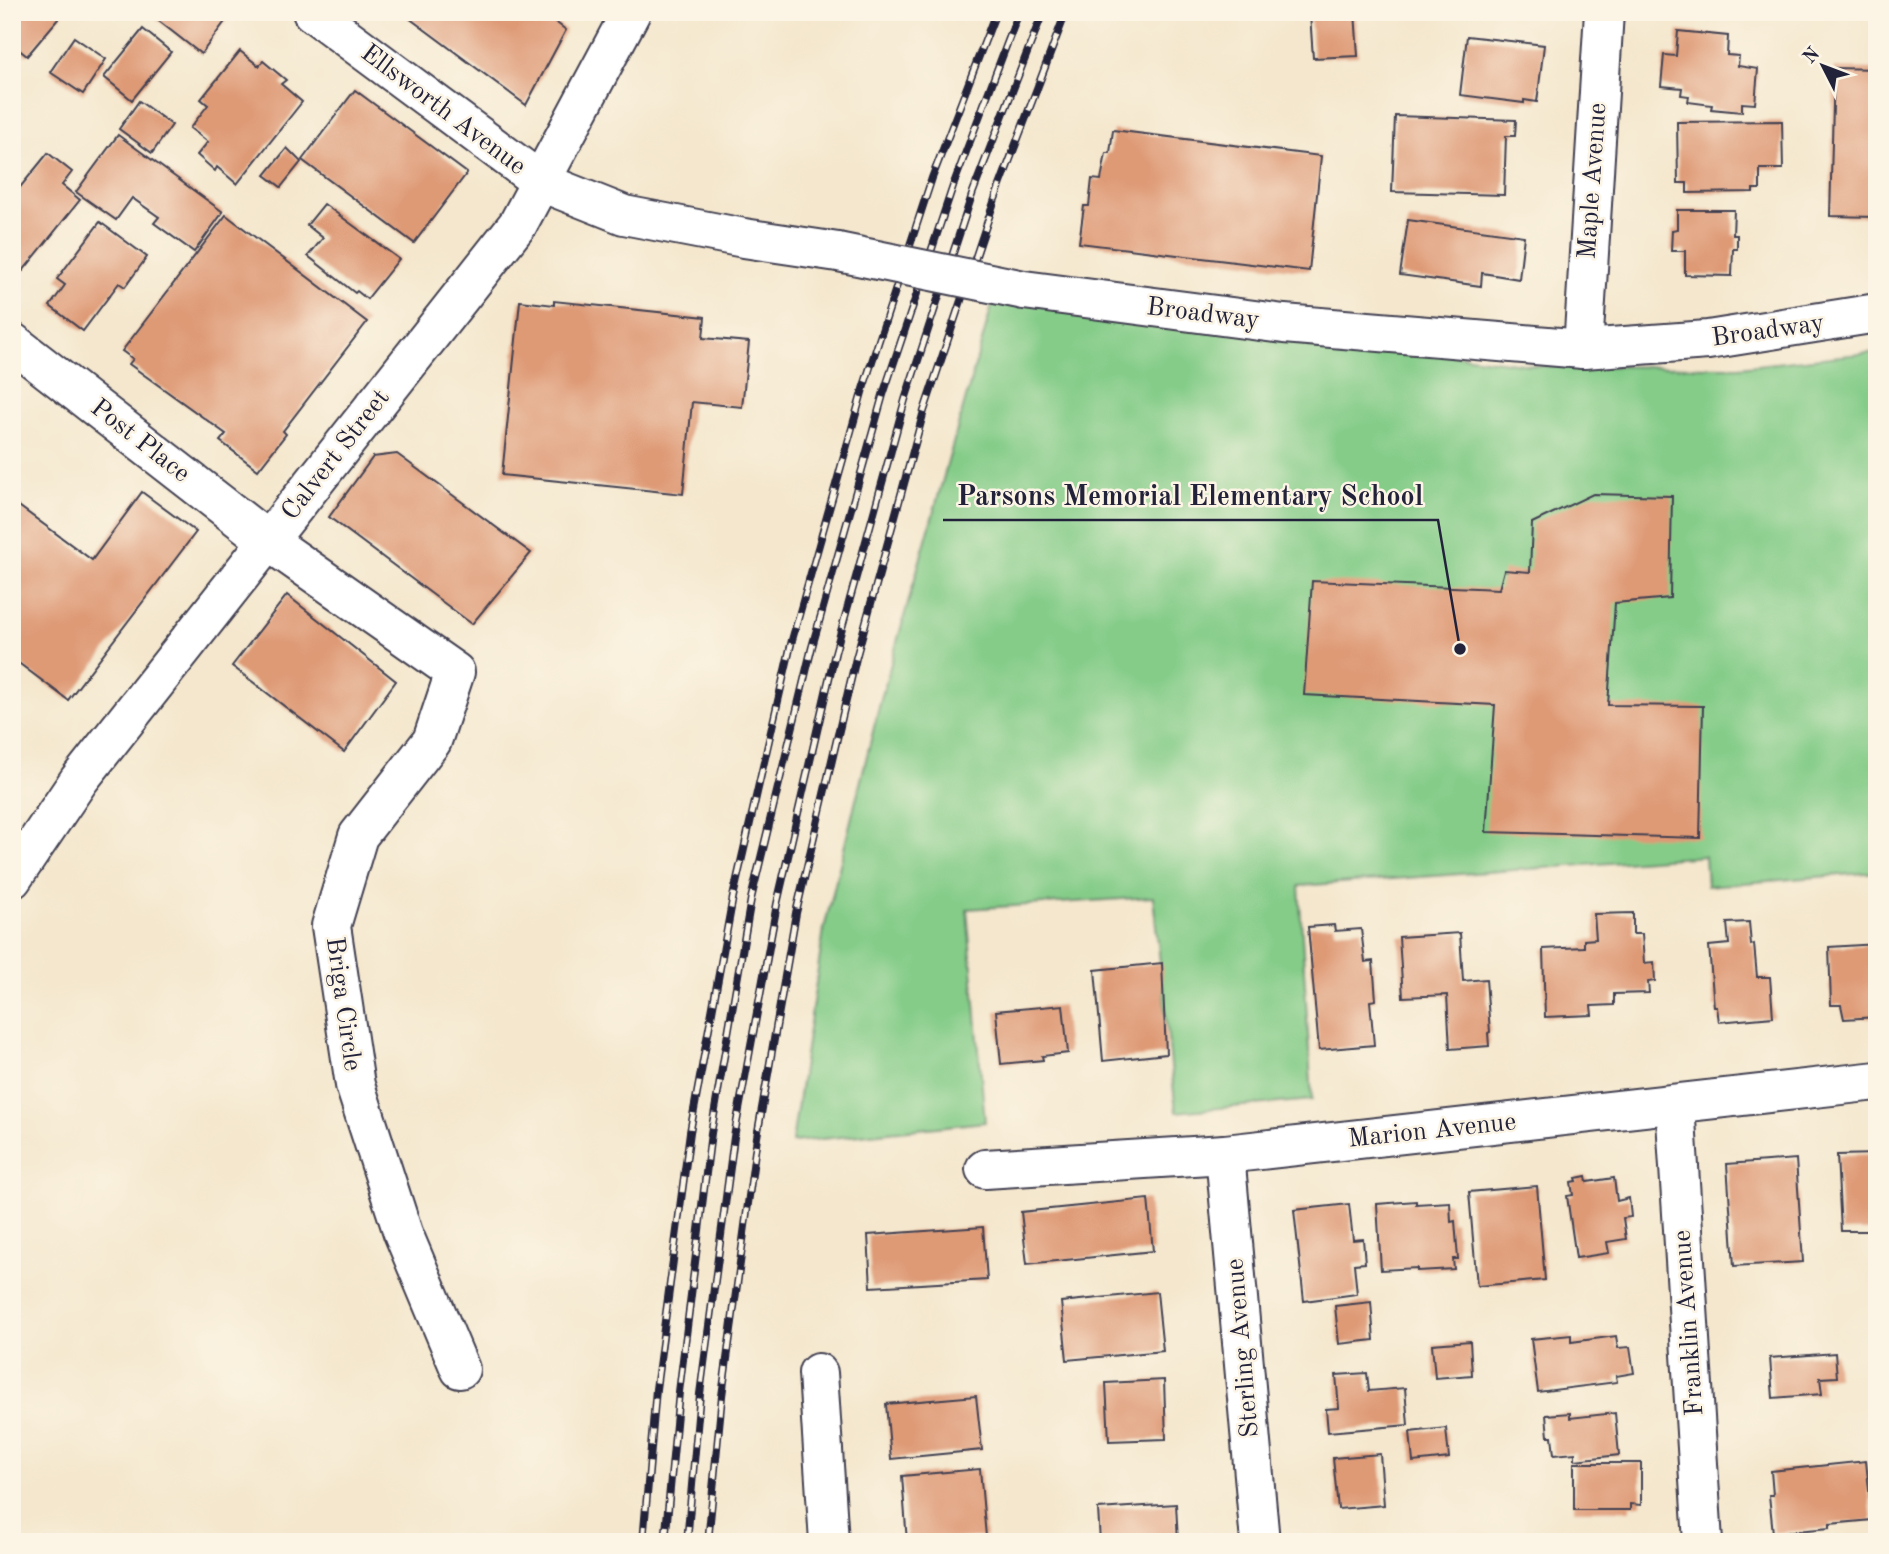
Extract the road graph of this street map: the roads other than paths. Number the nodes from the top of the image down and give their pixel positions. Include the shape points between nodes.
1 (312, 12) edge
2 (631, 12) edge
3 (1604, 12) edge
4 (541, 182) junction
5 (1877, 313) edge
6 (12, 342) edge
7 (1583, 349) junction
8 (268, 541) junction
9 (12, 879) edge
10 (1877, 1081) edge
11 (1675, 1104) junction
12 (1225, 1154) junction
13 (985, 1169) dead end
14 (460, 1369) dead end
15 (818, 1373) dead end
16 (829, 1542) edge
17 (1260, 1542) edge
18 (1703, 1542) edge

1 - 4 street, Ellsworth Avenue
2 - 4 street, Calvert Street
3 - 7 street, Maple Avenue
4 - 7 street, Broadway, bridge via 624,215 1024,290 1284,324
4 - 8 street, Calvert Street via 518,224
5 - 7 street, Broadway via 1708,340
6 - 8 street, Post Place
8 - 9 street, Calvert Street via 79,780
8 - 14 street, Briga Circle via 455,672 432,740 358,836 331,926 355,1085 403,1233
10 - 11 street, Marion Avenue
11 - 12 street, Marion Avenue
11 - 18 street, Franklin Avenue
12 - 13 street, Marion Avenue
12 - 17 street, Sterling Avenue
15 - 16 street

